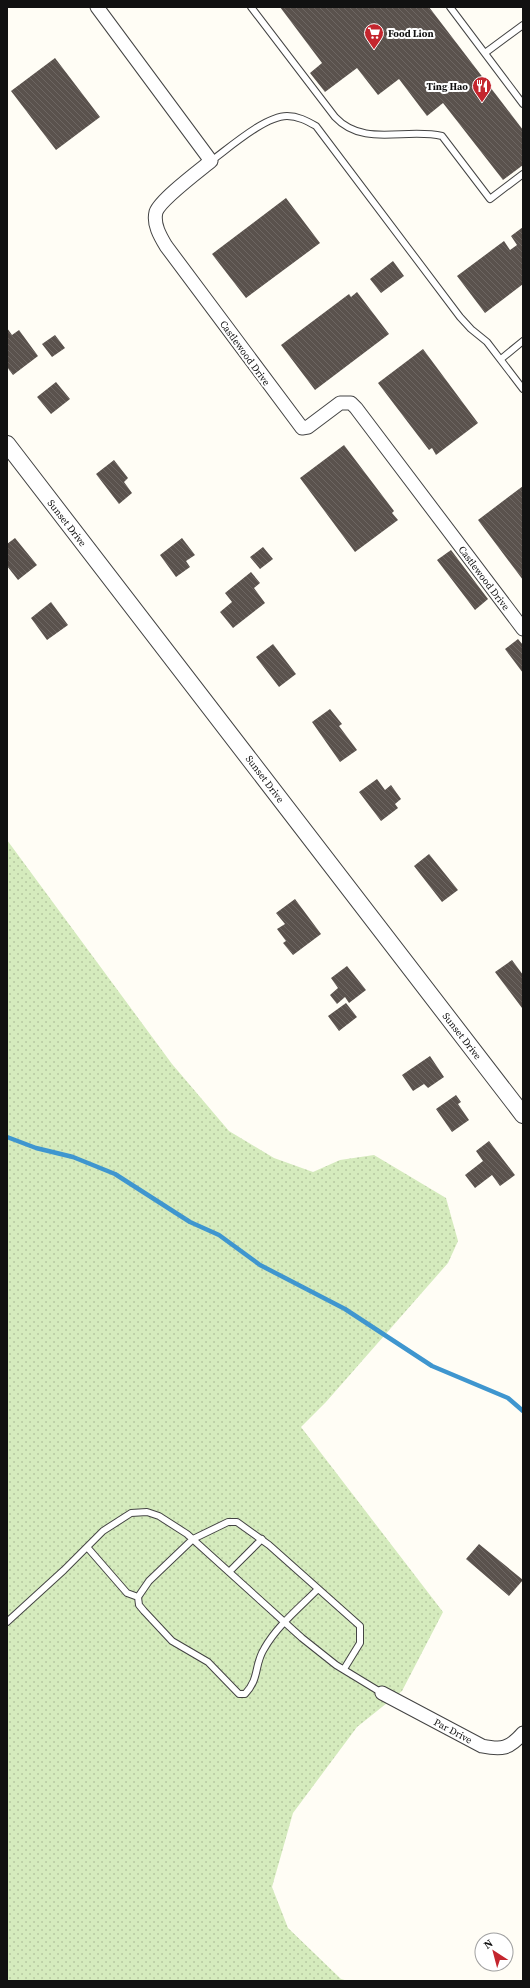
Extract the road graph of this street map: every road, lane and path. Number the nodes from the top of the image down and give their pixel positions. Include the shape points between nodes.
1 (97, 7) edge
2 (251, 7) edge
3 (450, 7) edge
4 (523, 25) edge
5 (485, 53) junction
6 (523, 104) edge
7 (211, 161) junction
8 (523, 174) edge
9 (523, 341) edge
10 (500, 359) junction
11 (523, 389) edge
12 (8, 446) edge
13 (523, 629) edge
14 (523, 1115) edge
15 (193, 1539) junction
16 (262, 1539) junction
17 (87, 1547) junction
18 (229, 1572) junction
19 (318, 1589) junction
20 (138, 1598) junction
21 (7, 1622) edge
22 (285, 1623) junction
23 (344, 1669) junction
24 (382, 1693) joint
25 (523, 1733) edge

1 - 7 street
2 - 8 lane via 335,117 348,129 362,134 442,136 490,199
3 - 5 lane
4 - 5 lane
5 - 6 lane
7 - 10 lane via 277,118 288,116 305,119 316,126 460,317 487,342
7 - 13 street, Castlewood Drive via 164,201 156,211 158,233 166,246 302,428 308,428 340,403 351,403 356,408
9 - 10 lane
10 - 11 lane
12 - 14 street, Sunset Drive
15 - 16 lane via 228,1522 237,1522
15 - 17 lane via 160,1516 147,1512 131,1513 103,1531
15 - 18 lane
15 - 20 lane via 142,1589
16 - 18 lane
16 - 19 lane
17 - 20 lane via 127,1593
17 - 21 lane
18 - 22 lane
19 - 22 lane
19 - 23 lane via 360,1626 360,1643
20 - 22 lane via 144,1611 172,1641 208,1662 239,1694 245,1694 250,1689 255,1680 262,1651
22 - 23 lane
23 - 24 lane
24 - 25 street, Par Drive via 482,1746 500,1750 517,1740

